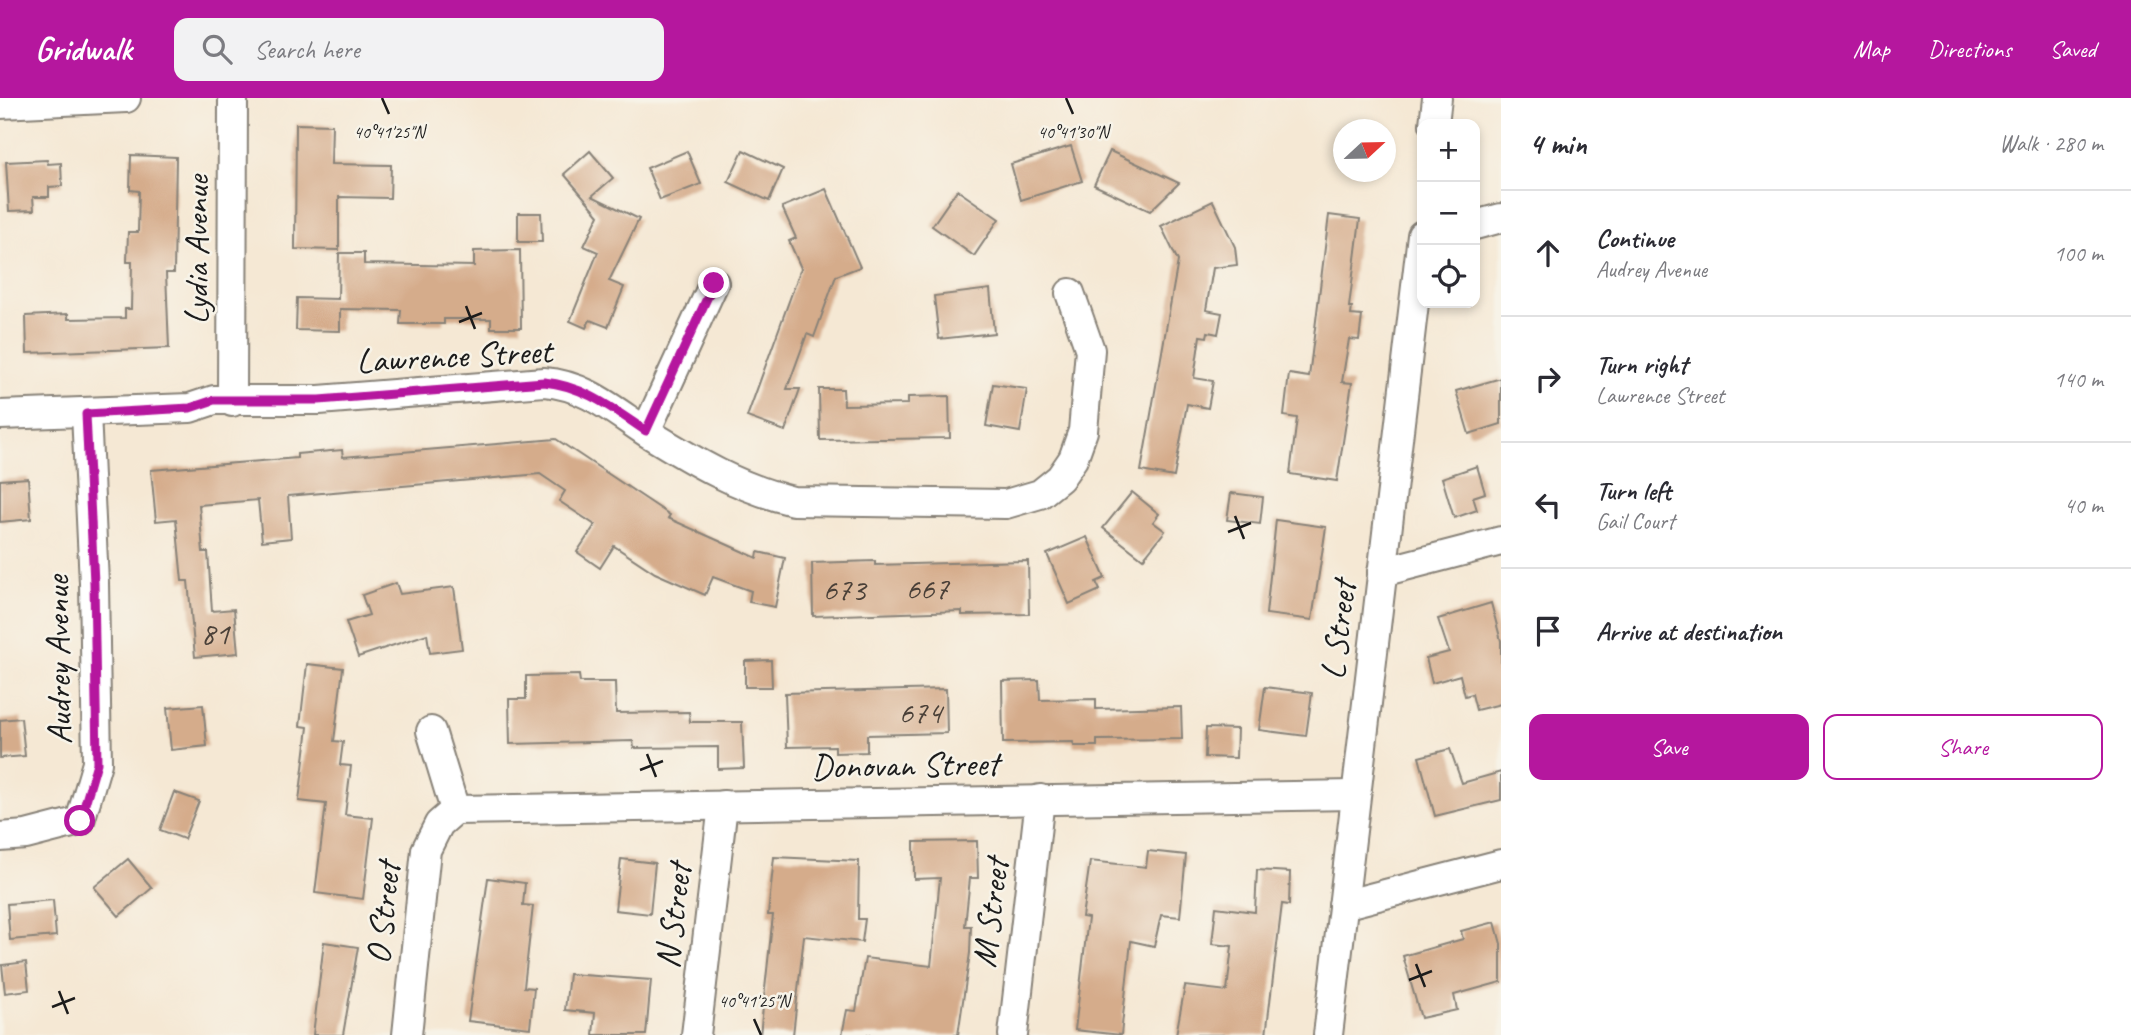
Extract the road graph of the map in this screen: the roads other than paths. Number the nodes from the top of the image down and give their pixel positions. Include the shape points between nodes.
1 (127, 98) edge
2 (233, 98) edge
3 (1437, 98) edge
4 (0, 104) edge
5 (1435, 119) edge
6 (1501, 218) edge
7 (1480, 224) edge
8 (1421, 245) edge
9 (714, 283) dead end
10 (1070, 293) dead end
11 (232, 402) junction
12 (86, 414) junction
13 (0, 415) edge
14 (646, 431) junction
15 (1501, 541) edge
16 (1382, 572) junction
17 (431, 731) dead end
18 (1355, 794) junction
19 (1040, 799) junction
20 (723, 806) junction
21 (455, 810) junction
22 (0, 838) edge
23 (1501, 864) edge
24 (1343, 905) junction
25 (407, 1035) edge
26 (696, 1035) edge
27 (1013, 1035) edge
28 (1328, 1035) edge

1 - 4 street
2 - 11 street, Lydia Avenue
3 - 5 street
6 - 7 street
8 - 16 street, L Street
9 - 14 street
10 - 14 street, Lawrence Street via 1090,350 1083,431 1067,469 1040,494 1006,504 793,501 724,479
11 - 12 street, Lawrence Street
11 - 14 street, Lawrence Street via 561,383 590,393
12 - 13 street, Lawrence Street
12 - 22 street, Audrey Avenue via 97,763 80,821
15 - 16 street
16 - 18 street, L Street
17 - 21 street
18 - 19 street, Donovan Street
18 - 24 street, L Street
19 - 20 street, Donovan Street
19 - 27 street, M Street
20 - 21 street, Donovan Street
20 - 26 street, N Street
21 - 25 street, O Street via 439,824 426,850
23 - 24 street
24 - 28 street, L Street

